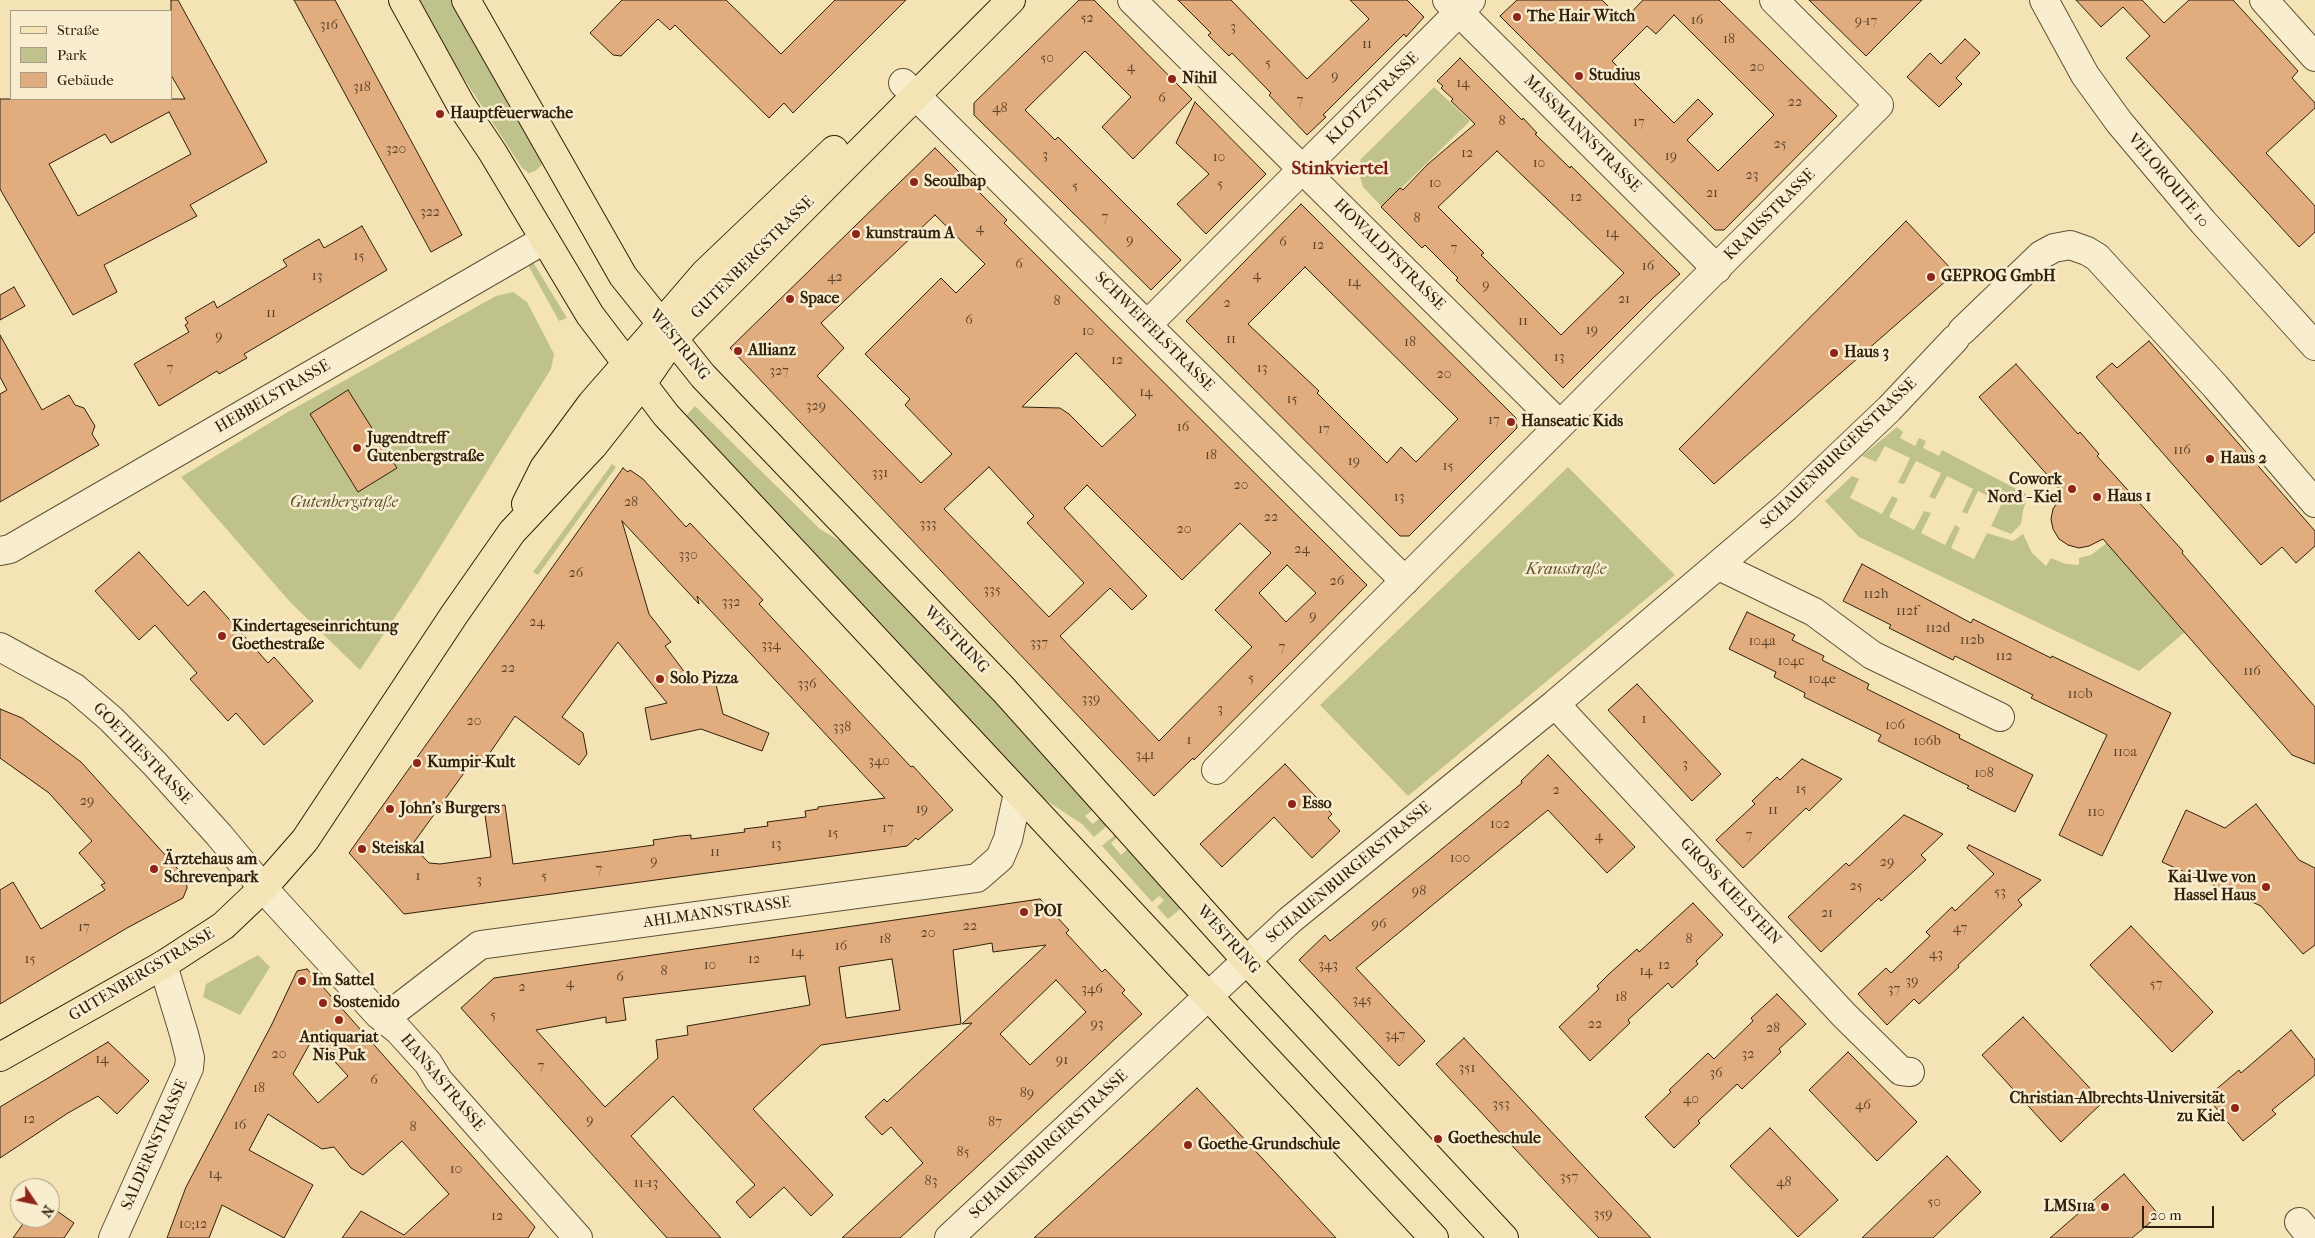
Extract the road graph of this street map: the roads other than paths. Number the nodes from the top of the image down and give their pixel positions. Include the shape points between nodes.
1 (403, 0) edge
2 (466, 0) edge
3 (992, 0) edge
4 (1011, 0) edge
5 (1132, 0) edge
6 (1774, 0) edge
7 (2044, 0) edge
8 (2264, 0) edge
9 (1459, 4) edge
10 (2315, 57) edge
11 (909, 89) junction
12 (1302, 169) junction
13 (544, 240) junction
14 (1717, 269) junction
15 (1147, 326) junction
16 (667, 332) junction
17 (2315, 346) edge
18 (634, 374) junction
19 (1560, 425) junction
20 (2315, 503) edge
21 (0, 550) edge
22 (1719, 566) junction
23 (1405, 581) junction
24 (0, 647) edge
25 (1555, 704) junction
26 (2000, 717) dead end
27 (1216, 770) dead end
28 (1018, 793) junction
29 (263, 888) junction
30 (1246, 960) junction
31 (163, 965) junction
32 (1208, 996) junction
33 (384, 1019) junction
34 (0, 1057) edge
35 (1910, 1072) dead end
36 (564, 1233) edge
37 (113, 1238) edge
38 (949, 1238) edge
39 (1434, 1238) edge
40 (1504, 1238) edge

1 - 13 main road
2 - 16 main road, WESTRING via 623,276
3 - 11 main road, GUTENBERGSTRASSE
4 - 11 main road, GUTENBERGSTRASSE
5 - 12 street, HOWALDTSTRASSE
6 - 14 street, KRAUSSTRASSE via 1879,105
7 - 17 street, VELOROUTE 10 via 2085,75 2119,122 2203,222
8 - 10 street
9 - 12 street, KLOTZSTRASSE
9 - 14 street, MASSMANNSTRASSE
11 - 15 street, SCHWEFFELSTRASSE
11 - 16 main road, GUTENBERGSTRASSE via 705,273
12 - 15 street, KLOTZSTRASSE
12 - 19 street, HOWALDTSTRASSE
13 - 18 main road via 590,315
13 - 21 street, HEBBELSTRASSE via 10,549
14 - 19 street, KRAUSSTRASSE
15 - 23 street, SCHWEFFELSTRASSE
16 - 18 main road, GUTENBERGSTRASSE
16 - 30 main road, WESTRING via 717,391 1004,690
18 - 28 main road via 666,415
18 - 29 main road, GUTENBERGSTRASSE via 593,446 512,532 306,840
19 - 23 street, KRAUSSTRASSE
20 - 22 street, SCHAUENBURGERSTRASSE via 2097,257 2078,247 2063,246 2041,255 1958,335 1889,409
22 - 25 street, SCHAUENBURGERSTRASSE
22 - 26 street via 1814,612 1872,655
23 - 27 street, KRAUSSTRASSE
24 - 29 street, GOETHESTRASSE via 75,688 105,714 156,764
25 - 30 street, SCHAUENBURGERSTRASSE via 1326,890
25 - 35 street, GROSS KIELSTEIN via 1844,1015 1901,1071
28 - 32 main road
28 - 33 street, AHLMANNSTRASSE via 1008,839 1000,858 977,878 480,944
29 - 31 main road, GUTENBERGSTRASSE via 223,926
29 - 33 street, HANSASTRASSE
30 - 32 street, SCHAUENBURGERSTRASSE
30 - 40 main road, WESTRING
31 - 34 main road, GUTENBERGSTRASSE
31 - 37 street, SALDERNSTRASSE via 184,1034 189,1068
32 - 38 street, SCHAUENBURGERSTRASSE
32 - 39 main road
33 - 36 street, HANSASTRASSE via 428,1063 439,1081

